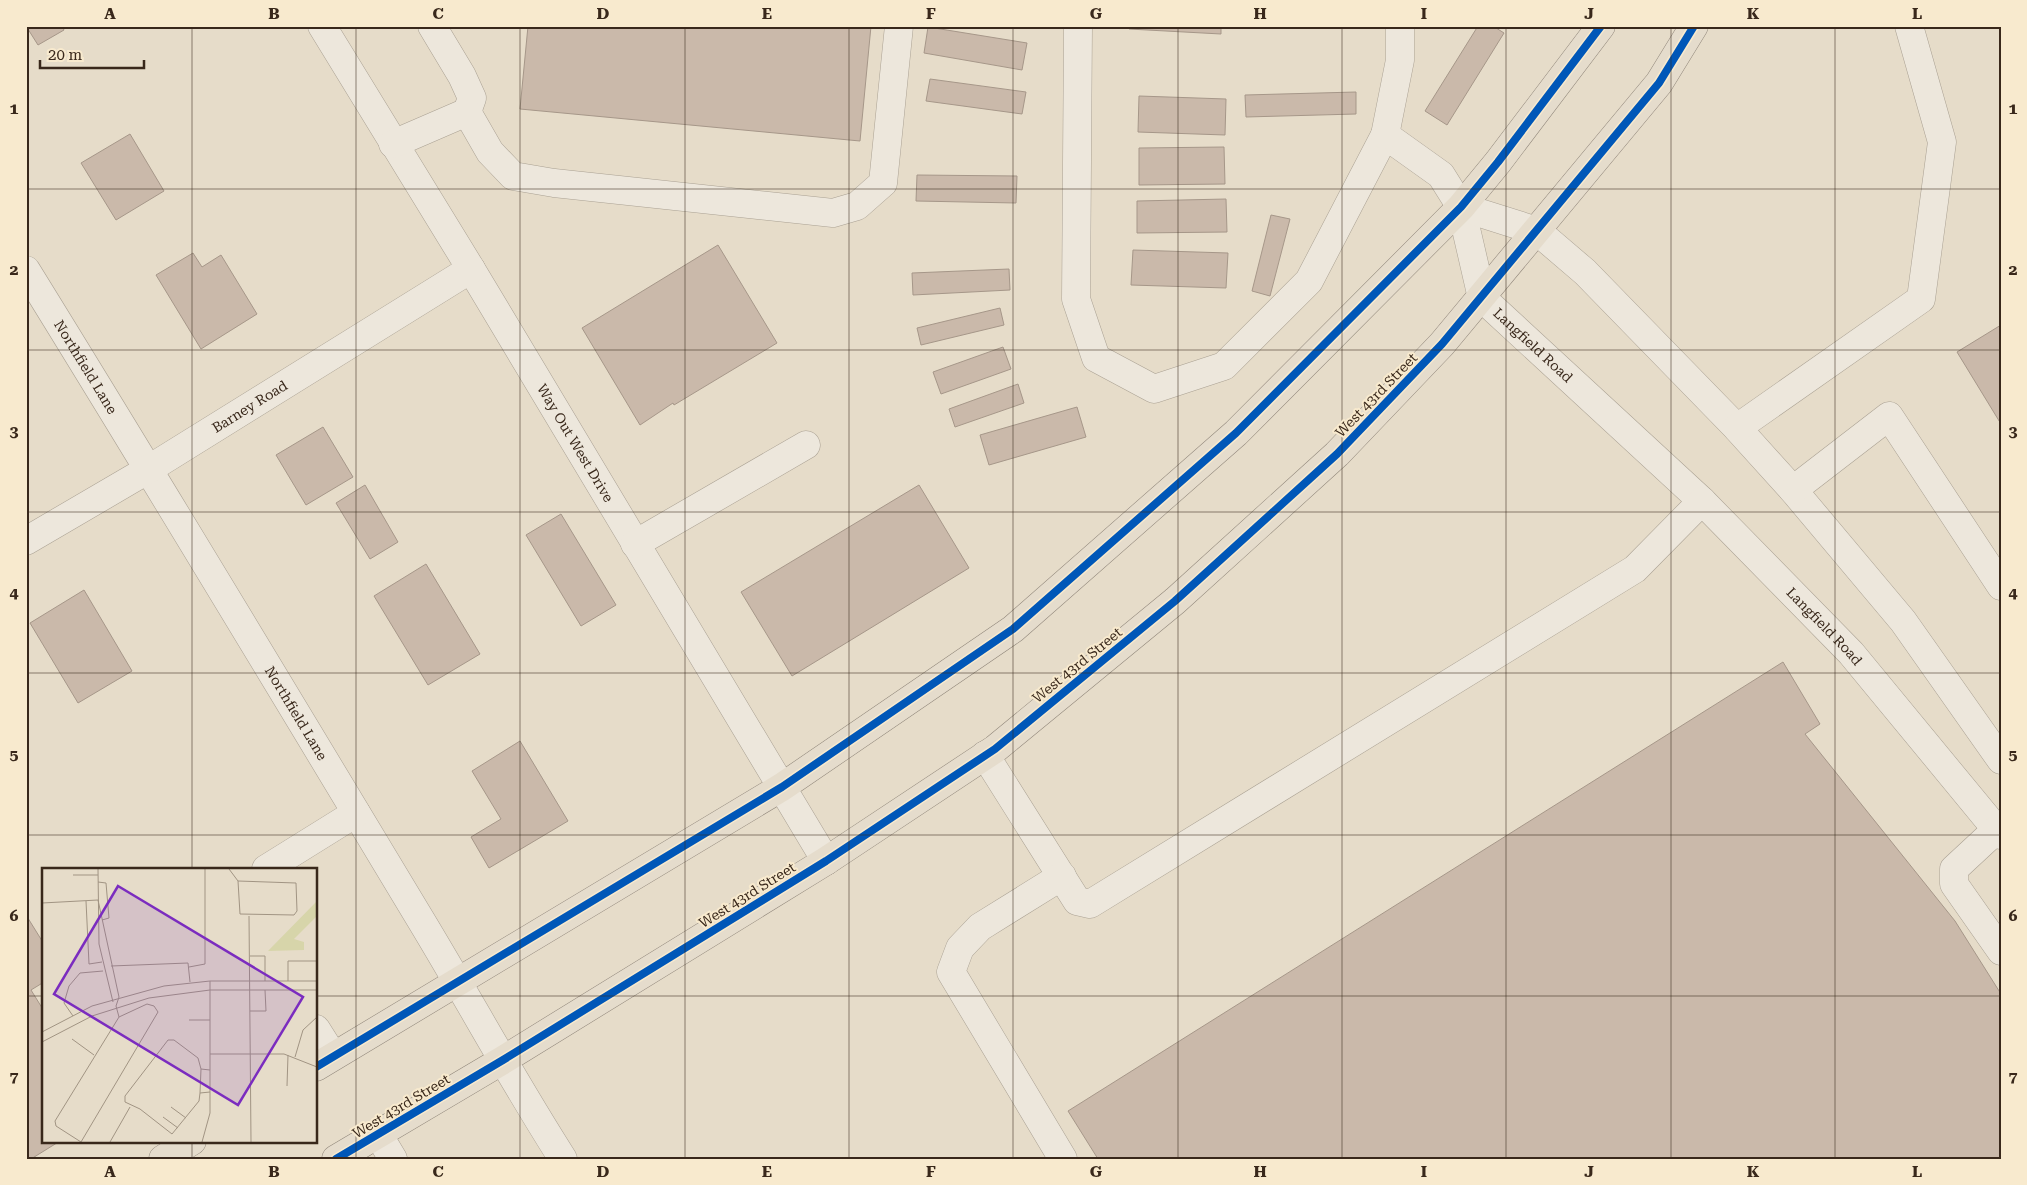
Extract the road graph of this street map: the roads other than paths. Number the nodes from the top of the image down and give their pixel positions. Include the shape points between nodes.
1 (322, 26) edge
2 (432, 26) edge
3 (899, 26) edge
4 (1078, 26) edge
5 (1400, 26) edge
6 (1601, 26) edge
7 (1694, 26) edge
8 (1908, 26) edge
9 (467, 112) junction
10 (1385, 135) junction
11 (393, 144) junction
12 (1461, 207) junction
13 (1538, 231) junction
14 (471, 269) junction
15 (26, 270) edge
16 (1482, 298) junction
17 (1737, 428) junction
18 (806, 444) dead end
19 (149, 469) junction
20 (1793, 490) junction
21 (1702, 501) junction
22 (26, 541) edge
23 (635, 544) junction
24 (2001, 586) edge
25 (985, 755) junction
26 (2001, 760) edge
27 (782, 787) junction
28 (356, 813) junction
29 (1998, 832) edge
30 (826, 861) junction
31 (268, 868) edge
32 (1062, 876) junction
33 (2001, 951) edge
34 (458, 982) junction
35 (318, 1036) edge
36 (503, 1060) junction
37 (325, 1061) edge
38 (378, 1134) junction
39 (190, 1142) edge
40 (163, 1159) edge
41 (336, 1159) edge
42 (393, 1159) edge
43 (563, 1159) edge
44 (1063, 1159) edge

1 - 11 street, Way Out West Drive
2 - 9 street via 472,98
3 - 9 street via 883,182 857,206 833,213 513,176 490,152
4 - 10 street via 1076,299 1096,358 1154,388 1224,366 1310,281
5 - 10 street via 1400,60
6 - 12 main road
7 - 13 main road, West 43rd Street via 1658,83
8 - 17 street via 1942,142 1921,299
9 - 11 street
10 - 12 street, Langfield Road via 1441,175
11 - 14 street, Way Out West Drive
12 - 13 street
12 - 16 street, Langfield Road
12 - 27 main road via 1236,433 1014,629
13 - 16 main road, West 43rd Street
13 - 17 street via 1586,272
14 - 19 street, Barney Road
14 - 23 street, Way Out West Drive
15 - 19 street, Northfield Lane
16 - 21 street, Langfield Road
16 - 25 main road, West 43rd Street via 1337,454 1175,601
17 - 20 street
18 - 23 street
19 - 22 street, Barney Road
19 - 28 street, Northfield Lane
20 - 24 street via 1890,416
20 - 26 street via 1903,621
21 - 29 street, Langfield Road via 1852,653
21 - 32 street via 1635,569 1090,904 1077,901
23 - 27 street, Way Out West Drive
25 - 30 main road, West 43rd Street
25 - 32 street
27 - 30 street, Way Out West Drive
27 - 34 main road
28 - 31 street
28 - 34 street, Northfield Lane
29 - 33 street via 1954,869 1954,884
30 - 36 main road, West 43rd Street
32 - 44 street via 980,927 960,948 950,972
34 - 36 street, Northfield Lane
34 - 37 main road
35 - 37 street
36 - 38 main road, West 43rd Street
36 - 43 street, Northfield Lane
38 - 41 main road, West 43rd Street
38 - 42 street
39 - 40 main road

